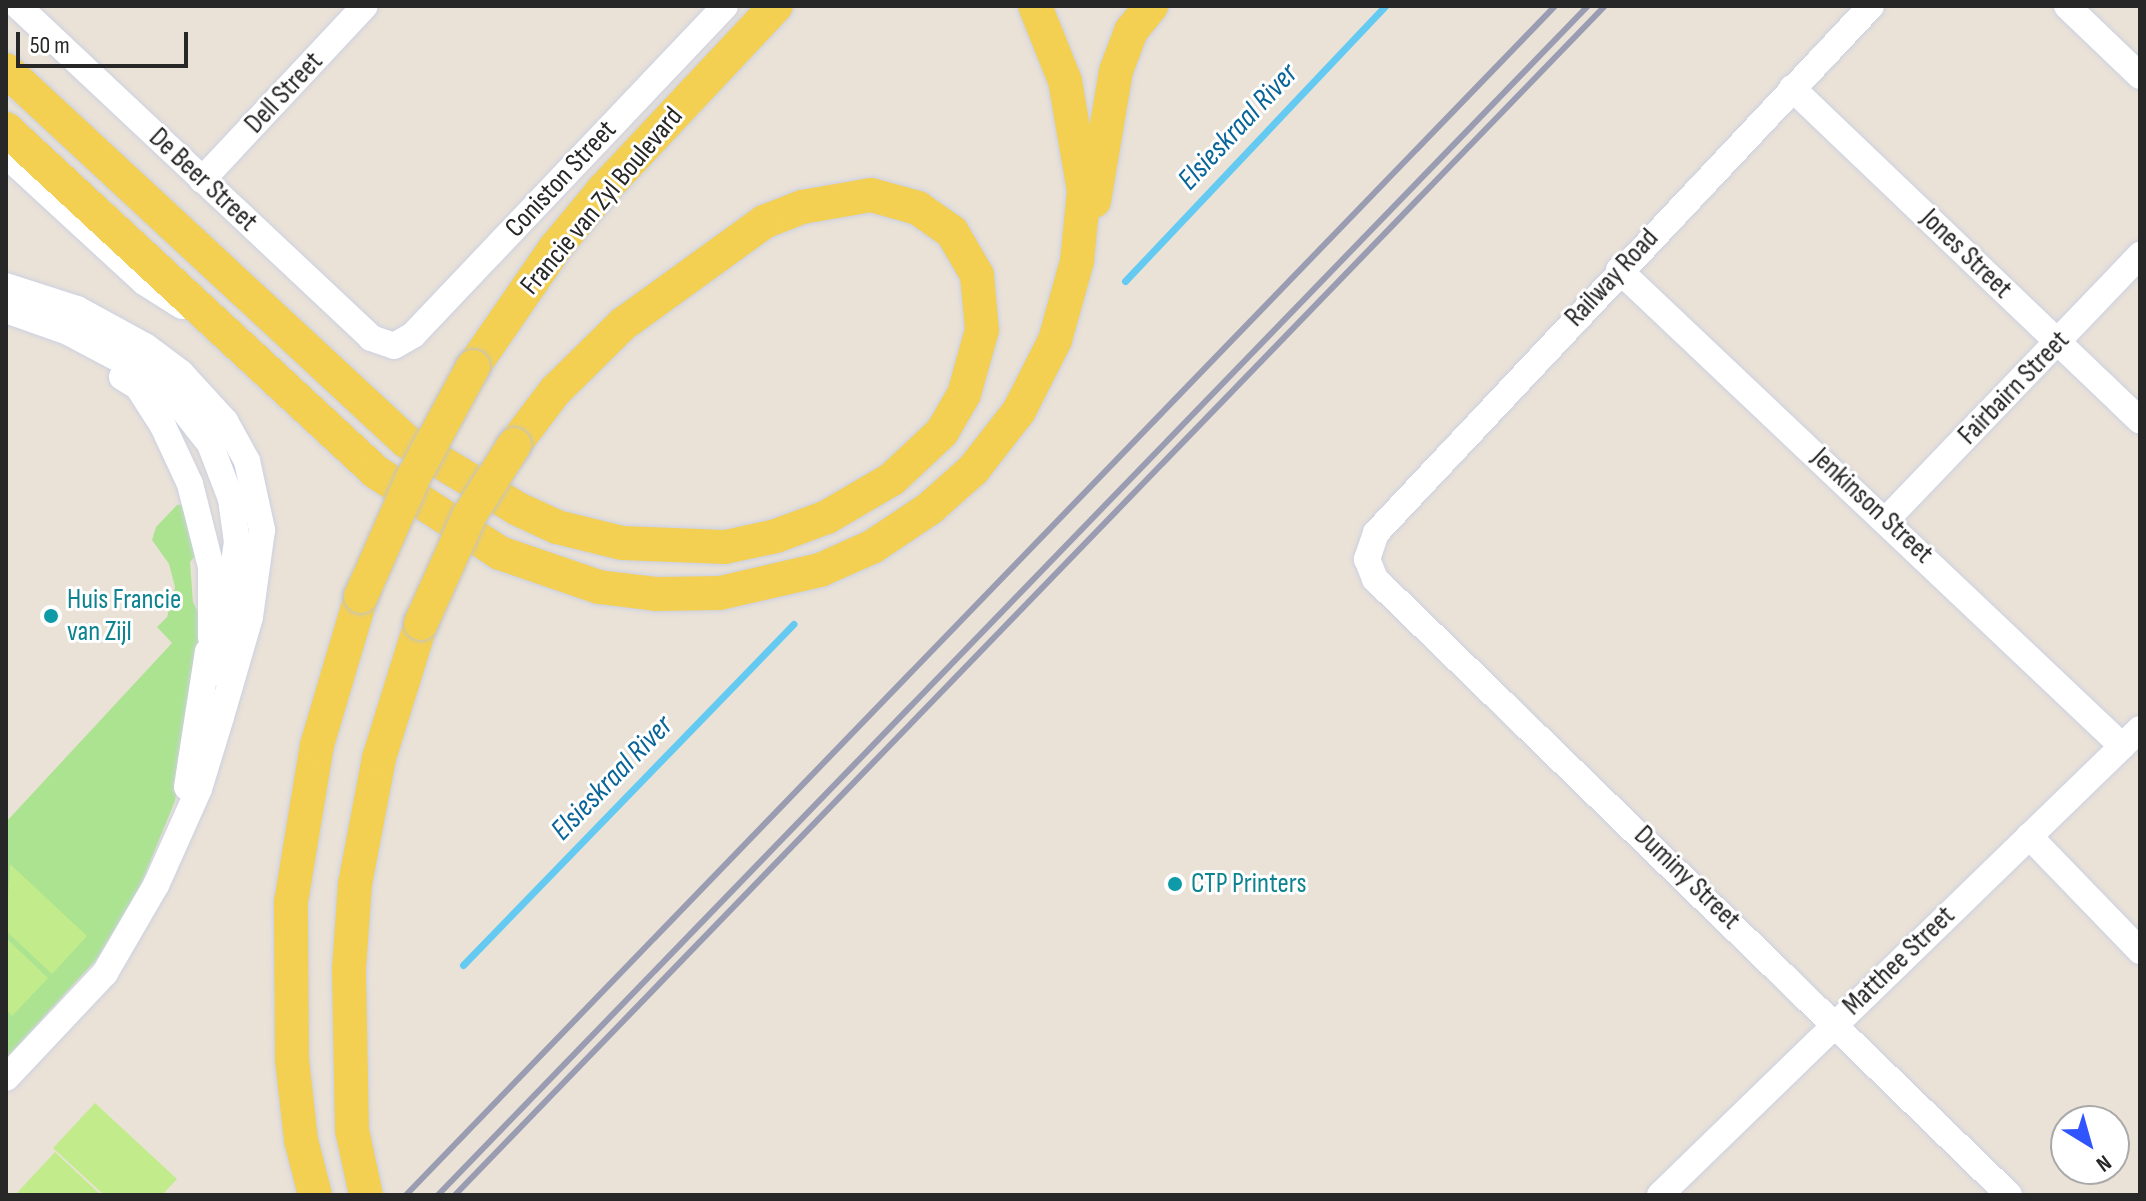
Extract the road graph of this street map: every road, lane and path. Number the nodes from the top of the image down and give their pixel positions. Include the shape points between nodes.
1 (18, 6) edge
2 (365, 6) edge
3 (725, 6) edge
4 (776, 6) edge
5 (1035, 6) edge
6 (1151, 6) edge
7 (1871, 6) edge
8 (2067, 6) edge
9 (6, 70) edge
10 (2140, 76) edge
11 (1792, 88) junction
12 (6, 129) edge
13 (6, 155) edge
14 (202, 180) junction
15 (1079, 236) junction
16 (2140, 255) edge
17 (1619, 270) junction
18 (6, 286) edge
19 (6, 299) edge
20 (6, 310) edge
21 (6, 326) edge
22 (216, 327) junction
23 (2058, 342) junction
24 (394, 346) joint
25 (2140, 420) edge
26 (1887, 519) junction
27 (1367, 559) joint
28 (2131, 737) edge
29 (199, 789) junction
30 (183, 818) junction
31 (2029, 836) junction
32 (2140, 951) edge
33 (1837, 1022) junction
34 (6, 1078) edge
35 (315, 1195) edge
36 (366, 1195) edge
37 (1660, 1195) edge
38 (2009, 1195) edge

1 - 14 street, De Beer Street
2 - 14 street, Dell Street
3 - 24 street, Coniston Street via 413,335
4 - 35 main road, Francie van Zyl Boulevard, bridge via 555,248 473,367 414,476 361,596 317,745 291,902 288,980 301,1140
5 - 15 main road via 1065,81 1077,135 1084,191
6 - 15 main road via 1131,31 1116,71 1100,186
7 - 11 street, Railway Road
8 - 10 street
9 - 36 main road, bridge via 406,441 518,509 557,527 622,543 725,547 776,536 827,517 892,479 942,432 964,394 982,330 977,275 952,232 918,208 871,195 802,207 764,222 623,324 555,391 514,445 469,516 421,623 379,758 355,884 349,969 352,1130
11 - 17 street, Railway Road
11 - 23 street, Jones Street
12 - 22 main road
13 - 22 street via 144,282
14 - 24 street, De Beer Street via 371,338
15 - 22 main road via 1055,340 1019,411 973,470 929,509 872,547 820,570 720,593 656,594 599,587 500,553 376,472
16 - 23 street, Fairbairn Street
17 - 26 street, Jenkinson Street
17 - 27 street, Railway Road via 1376,533
18 - 29 street via 77,309 145,346 202,393 247,461 259,509 260,565
19 - 29 street via 56,315 140,358 205,415 228,454 243,495 249,546 237,627
20 - 29 street via 94,344 155,384 193,419 222,472 237,542
21 - 30 street via 90,357 138,387 180,426 215,504 221,571
23 - 25 street, Jones Street
23 - 26 street, Fairbairn Street
26 - 28 street, Jenkinson Street
27 - 33 street, Duminy Street via 1375,579
28 - 31 street, Matthee Street
29 - 30 street
30 - 34 street via 156,885 105,973
31 - 32 street
31 - 33 street, Matthee Street
33 - 37 street, Matthee Street
33 - 38 street, Duminy Street

